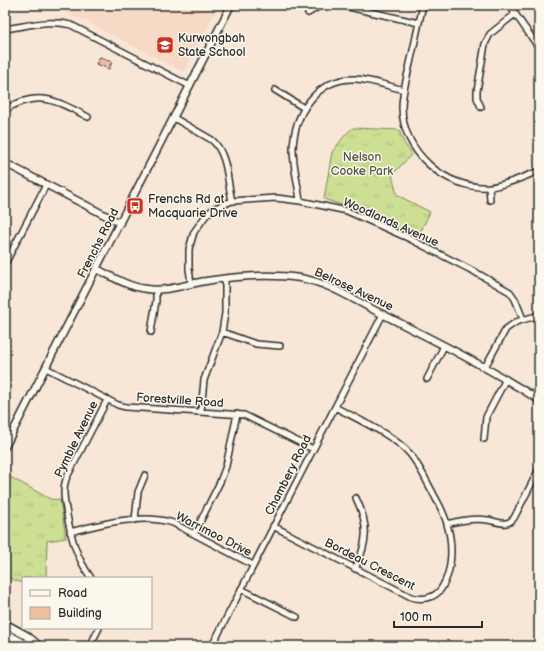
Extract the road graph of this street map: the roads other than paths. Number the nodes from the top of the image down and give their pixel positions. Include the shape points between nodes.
1 (232, 5) edge
2 (321, 5) edge
3 (340, 5) edge
4 (423, 5) edge
5 (509, 5) edge
6 (308, 13) dead end
7 (515, 14) junction
8 (419, 23) junction
9 (5, 29) edge
10 (539, 48) edge
11 (190, 86) junction
12 (275, 90) dead end
13 (404, 90) junction
14 (481, 107) dead end
15 (304, 108) junction
16 (5, 110) edge
17 (88, 117) dead end
18 (174, 118) junction
19 (5, 163) edge
20 (539, 171) edge
21 (46, 185) junction
22 (489, 187) junction
23 (490, 200) dead end
24 (232, 201) junction
25 (300, 201) junction
26 (120, 223) junction
27 (5, 264) edge
28 (97, 269) junction
29 (224, 279) junction
30 (192, 283) junction
31 (156, 290) junction
32 (383, 314) junction
33 (539, 315) edge
34 (523, 319) junction
35 (150, 332) dead end
36 (222, 332) junction
37 (280, 346) dead end
38 (444, 346) junction
39 (485, 367) junction
40 (46, 368) junction
41 (427, 379) dead end
42 (506, 379) junction
43 (107, 400) junction
44 (539, 400) edge
45 (335, 407) junction
46 (202, 411) junction
47 (237, 414) junction
48 (484, 439) dead end
49 (5, 447) edge
50 (313, 449) junction
51 (539, 468) edge
52 (146, 475) dead end
53 (356, 498) dead end
54 (135, 520) junction
55 (447, 524) junction
56 (273, 526) junction
57 (70, 532) junction
58 (194, 534) junction
59 (253, 564) junction
60 (355, 568) junction
61 (90, 577) edge
62 (241, 589) junction
63 (297, 617) dead end
64 (5, 624) edge
65 (98, 629) edge
66 (5, 633) edge
67 (32, 646) edge
68 (39, 646) edge
69 (90, 646) edge
70 (212, 646) edge

1 - 11 street, Frenchs Road
2 - 6 street
3 - 8 street
4 - 8 street
5 - 7 street
7 - 10 street
7 - 14 street via 490,34 485,44 477,91
8 - 13 street
9 - 11 street via 48,22 71,25
11 - 18 street, Frenchs Road
12 - 15 street
13 - 15 street via 356,79 338,81 321,90
13 - 22 street via 404,124 412,143 425,161 433,169 454,181 477,187
15 - 25 street via 293,148
16 - 17 street via 16,103 43,98
18 - 24 street via 217,144 224,159
18 - 26 street, Frenchs Road
19 - 21 street
20 - 22 street via 515,181
21 - 26 street
21 - 27 street
22 - 23 street
24 - 25 street, Woodlands Avenue via 276,198
24 - 30 street, Woodlands Avenue via 207,214 194,232 189,249 188,268
25 - 34 street, Woodlands Avenue via 347,211 476,272 510,292
26 - 28 street, Frenchs Road
28 - 31 street, Belrose Avenue via 126,284
28 - 40 street, Frenchs Road
29 - 30 street, Belrose Avenue
29 - 32 street, Belrose Avenue via 272,276 302,278 327,286
29 - 36 street via 225,313
30 - 31 street, Belrose Avenue
31 - 35 street
32 - 38 street, Belrose Avenue
32 - 45 street, Chambery Road
33 - 34 street
34 - 39 street via 506,329
36 - 37 street via 256,344
36 - 46 street via 204,380
38 - 39 street, Belrose Avenue
38 - 41 street
39 - 42 street, Belrose Avenue
40 - 43 street, Forestville Road
40 - 49 street, Frenchs Road
42 - 44 street, Belrose Avenue
42 - 48 street via 486,418
43 - 46 street, Forestville Road via 126,407
43 - 57 street, Pymble Avenue via 64,485
45 - 50 street, Chambery Road
45 - 55 street, Bordeau Crescent via 400,444 409,452 423,472
46 - 47 street, Forestville Road
47 - 50 street, Forestville Road via 252,418
47 - 58 street via 226,466
50 - 56 street, Chambery Road
51 - 55 street via 514,518 508,523 476,519
52 - 54 street via 138,492
53 - 60 street via 364,518 366,537 365,546
54 - 57 street, Warrimoo Drive
54 - 58 street, Warrimoo Drive via 166,521
55 - 60 street, Bordeau Crescent via 451,552 449,572 440,591 434,595 423,599 411,597
56 - 59 street, Chambery Road
56 - 60 street, Bordeau Crescent
57 - 61 street, Pymble Avenue via 78,556
58 - 59 street, Warrimoo Drive
59 - 62 street, Chambery Road
62 - 63 street
62 - 70 street, Chambery Road
64 - 68 main road
65 - 69 street
66 - 67 main road

